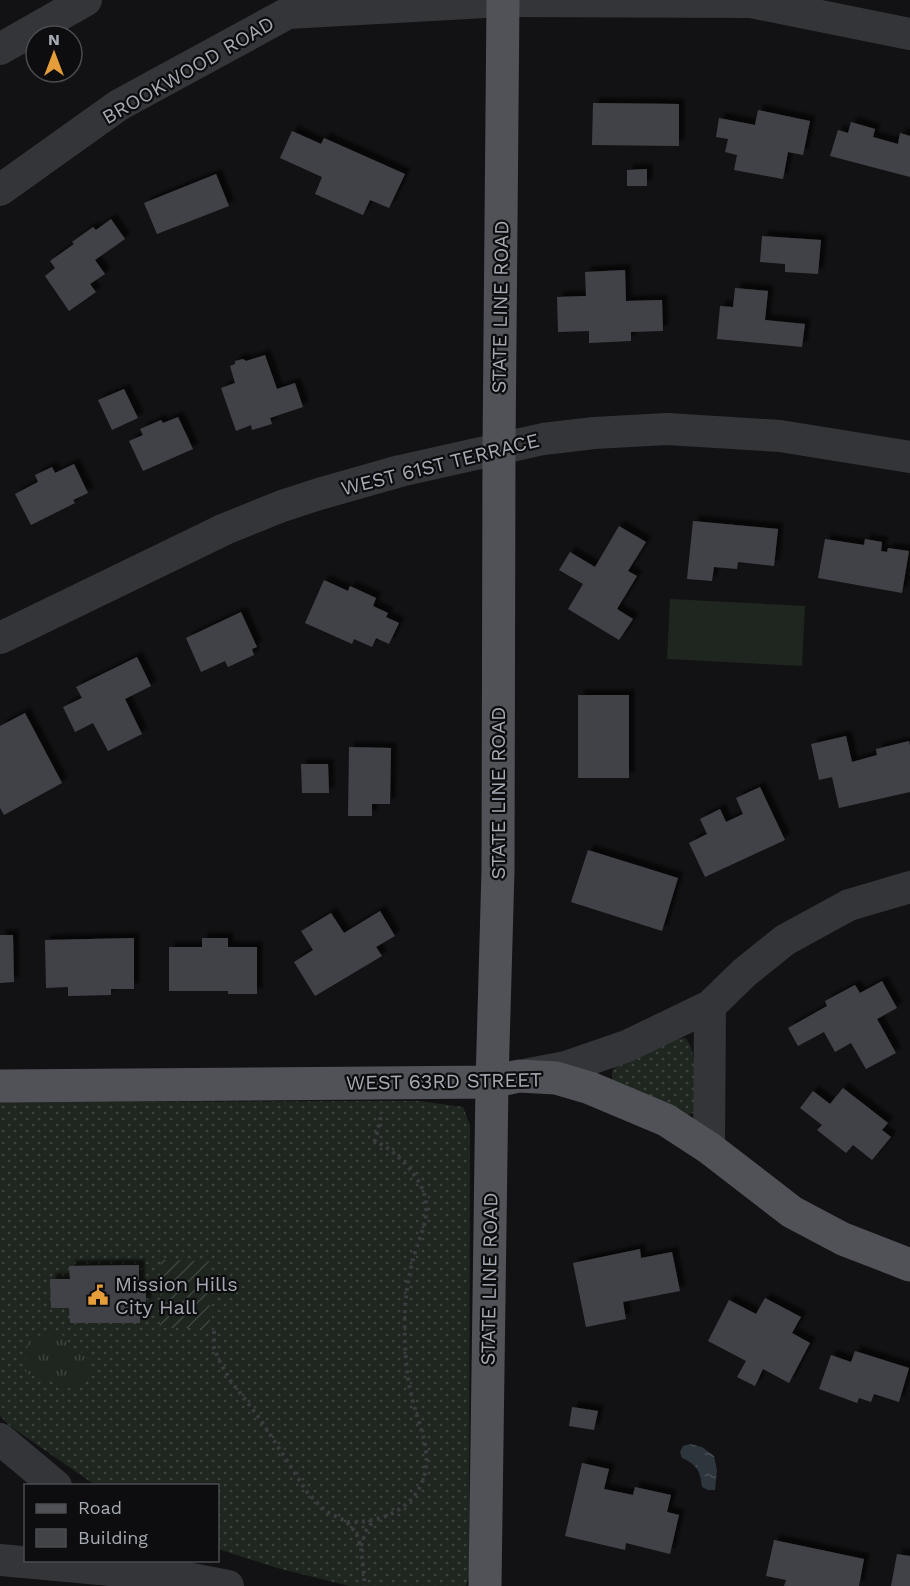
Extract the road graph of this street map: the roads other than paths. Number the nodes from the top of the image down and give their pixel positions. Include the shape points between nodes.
1 (86, 0) edge
2 (503, 0) edge
3 (751, 1) edge
4 (284, 6) edge
5 (910, 34) edge
6 (0, 49) edge
7 (0, 190) edge
8 (499, 449) junction
9 (910, 457) edge
10 (0, 638) edge
11 (910, 887) edge
12 (710, 1006) junction
13 (505, 1079) junction
14 (0, 1086) edge
15 (709, 1148) junction
16 (910, 1265) edge
17 (0, 1439) edge
18 (55, 1484) edge
19 (0, 1560) edge
20 (24, 1561) edge
21 (52, 1562) edge
22 (154, 1574) edge
23 (221, 1585) edge
24 (485, 1586) edge

1 - 6 street
2 - 3 street, BROOKWOOD ROAD
2 - 4 street, BROOKWOOD ROAD
2 - 8 main road, STATE LINE ROAD
3 - 5 street, BROOKWOOD ROAD
4 - 7 street, BROOKWOOD ROAD via 119,105
8 - 9 street, WEST 61ST TERRACE via 543,439 667,429 780,436
8 - 10 street, WEST 61ST TERRACE via 400,471 282,506 225,529
8 - 13 main road, STATE LINE ROAD via 498,871
11 - 12 street via 849,905 785,939
12 - 13 street via 627,1046 566,1067
12 - 15 street
13 - 14 main road, WEST 63RD STREET
13 - 15 main road, WEST 63RD STREET via 556,1078 590,1088 666,1120
13 - 24 main road, STATE LINE ROAD
15 - 16 main road, WEST 63RD STREET via 792,1212 843,1239
17 - 18 street
19 - 20 street
21 - 22 street
22 - 23 street

